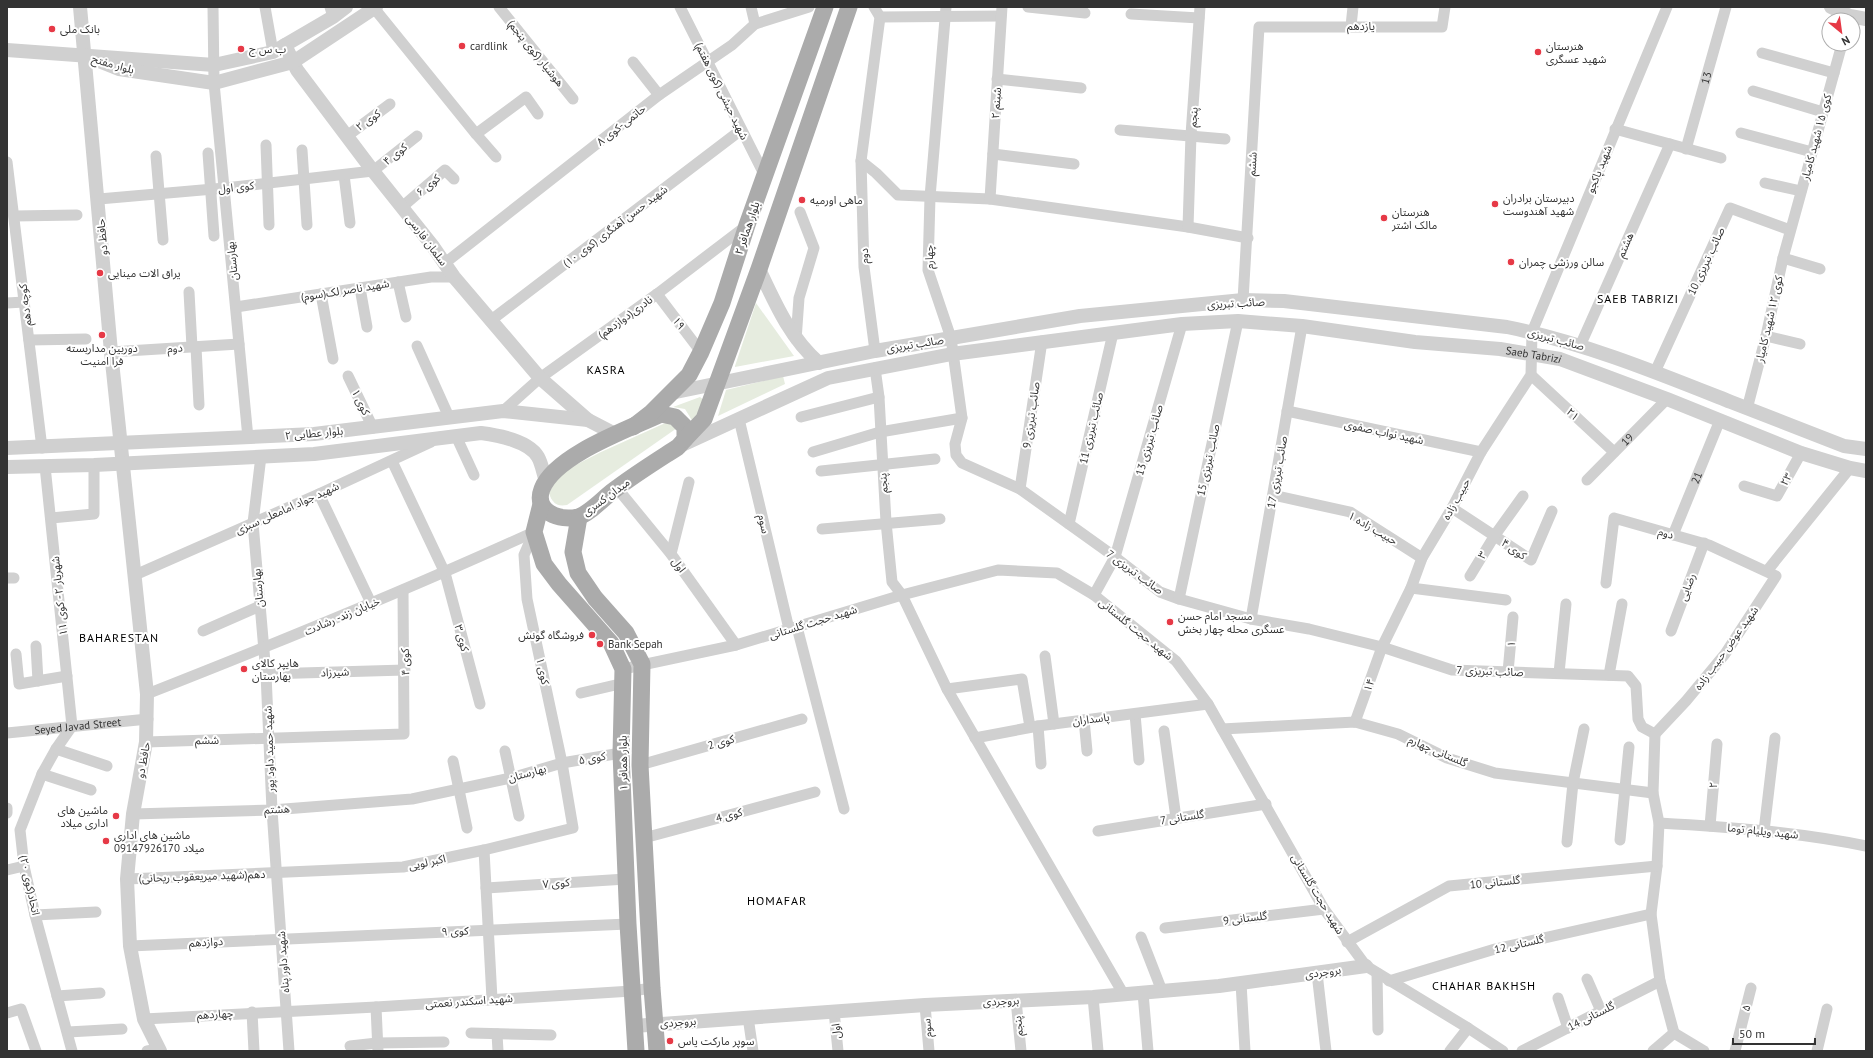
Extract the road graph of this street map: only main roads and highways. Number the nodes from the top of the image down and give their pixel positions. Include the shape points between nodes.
1 (825, 7) edge
2 (849, 7) edge
3 (633, 427) junction
4 (681, 443) junction
5 (541, 504) junction
6 (579, 516) junction
7 (636, 1051) edge
8 (657, 1051) edge

1 - 3 main road, بلوار همافر ۲ via 747,225 722,303 701,352 689,374
2 - 4 main road via 759,269 704,419
3 - 4 main road via 661,414 671,415 685,427
3 - 5 main road via 566,460 546,480 541,493
4 - 6 main road, میدان کسری
5 - 6 main road, میدان کسری via 552,515
5 - 7 main road, بلوار همافر ۱ via 534,532 544,564 611,644 623,676 621,753
6 - 8 main road, بلوار همافر ۱ via 573,552 578,573 595,598 626,633 642,664 640,765

